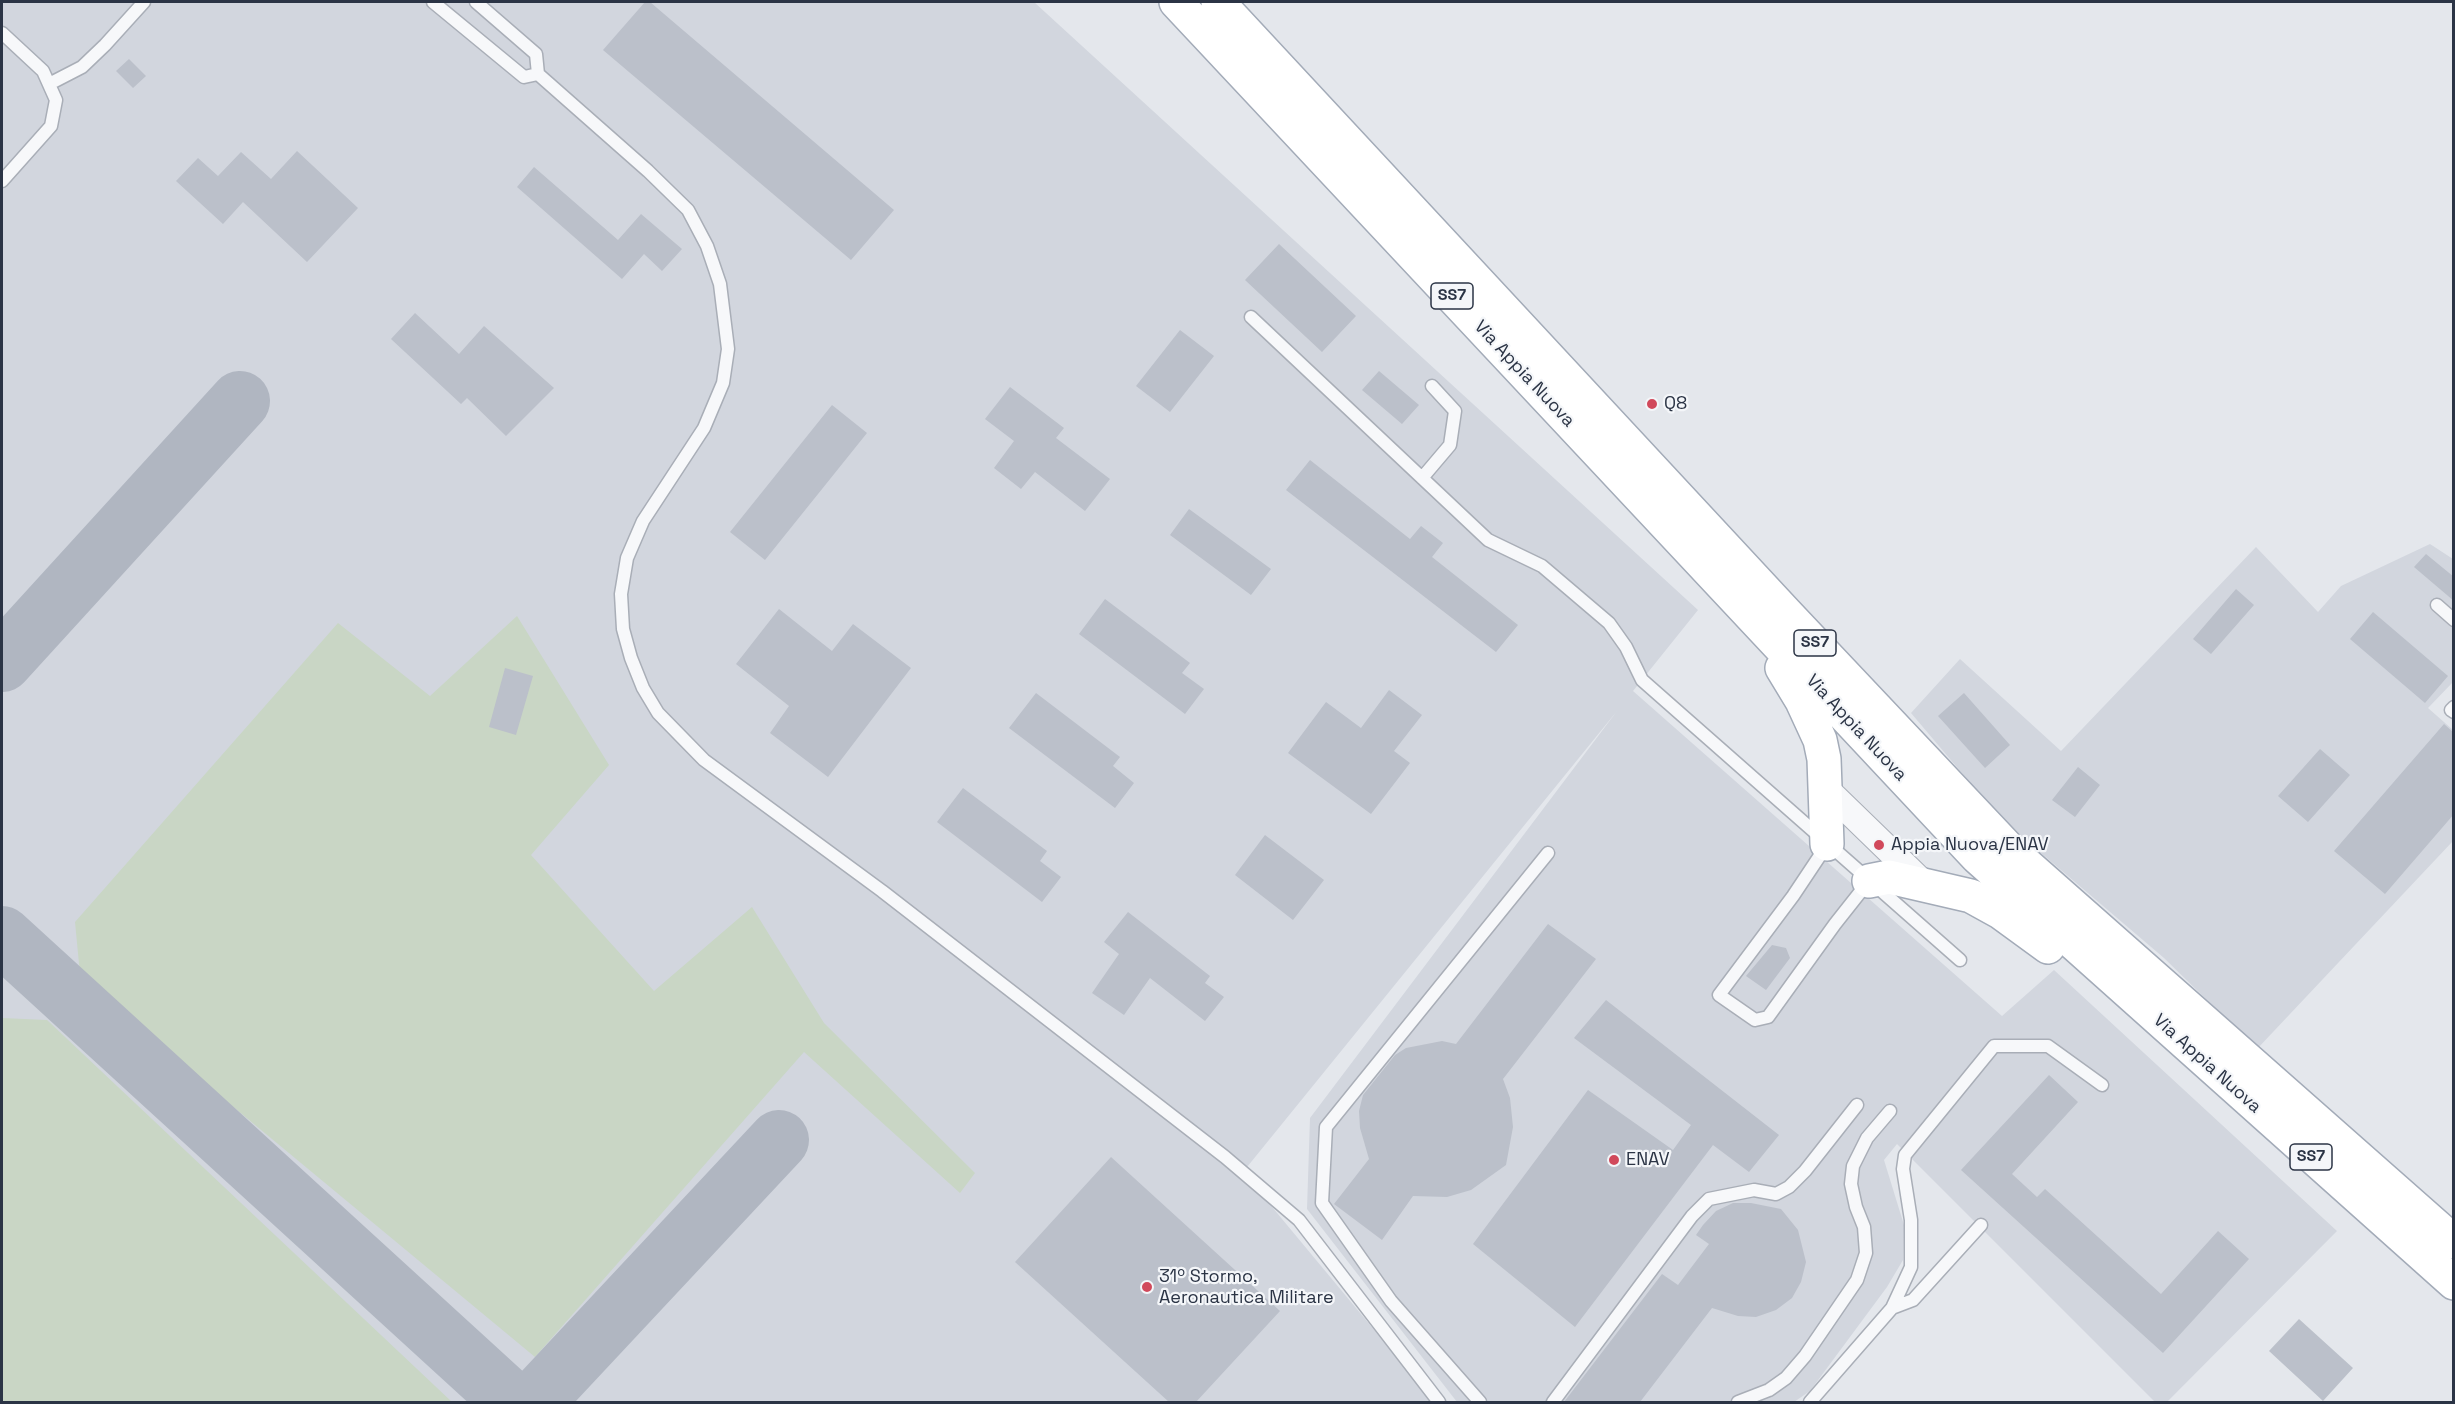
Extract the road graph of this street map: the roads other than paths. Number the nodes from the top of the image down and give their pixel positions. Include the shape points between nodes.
1 (144, 2) edge
2 (433, 2) edge
3 (476, 2) edge
4 (1176, 2) edge
5 (1218, 2) edge
6 (2, 33) edge
7 (538, 74) junction
8 (51, 83) junction
9 (2, 181) edge
10 (1251, 317) dead end
11 (1432, 386) dead end
12 (1422, 478) junction
13 (1728, 591) junction
14 (2437, 605) dead end
15 (2454, 620) edge
16 (2454, 707) edge
17 (2454, 712) edge
18 (1826, 789) junction
19 (1827, 844) junction
20 (1548, 853) dead end
21 (1869, 880) junction
22 (1926, 886) junction
23 (1960, 960) dead end
24 (2168, 1030) junction
25 (2102, 1085) dead end
26 (1857, 1105) dead end
27 (1890, 1111) dead end
28 (1981, 1225) dead end
29 (2454, 1242) edge
30 (2454, 1283) edge
31 (1892, 1308) junction
32 (1439, 1402) edge
33 (1480, 1402) edge
34 (1553, 1402) edge
35 (1738, 1402) edge
36 (1810, 1402) edge

1 - 8 lane via 82,67
2 - 7 lane via 524,77
3 - 7 lane via 536,54
4 - 13 main road, Via Appia Nuova / SS7
5 - 29 main road, Via Appia Nuova / SS7 via 2010,850
6 - 8 lane via 44,71
7 - 32 lane via 688,210 707,246 720,284 728,349 718,399 696,442 643,521 627,558 622,585 623,628 643,688 658,713 704,760 882,891 1225,1157 1299,1220
8 - 9 lane via 56,100 51,126
10 - 12 lane
11 - 12 lane via 1455,411 1450,445
12 - 19 lane via 1488,540 1542,566 1609,623 1642,680
13 - 18 main road via 1802,701 1820,740
13 - 24 main road, Via Appia Nuova / SS7 via 1977,857
14 - 15 lane
16 - 17 lane
18 - 19 main road
18 - 22 street
19 - 21 lane
19 - 21 lane via 1719,995 1755,1020 1768,1017
20 - 33 lane via 1326,1127 1322,1203 1391,1301
21 - 22 main road via 1889,877
21 - 23 lane
22 - 24 main road via 1984,902
24 - 30 main road, Via Appia Nuova / SS7
25 - 31 lane via 2048,1046 1994,1046 1905,1155 1911,1267
26 - 34 lane via 1789,1187 1776,1194 1754,1190 1709,1199 1692,1216
27 - 35 lane via 1867,1138 1852,1166 1851,1184 1866,1253 1857,1280 1786,1378 1769,1390
28 - 31 lane via 1913,1300
31 - 36 lane

